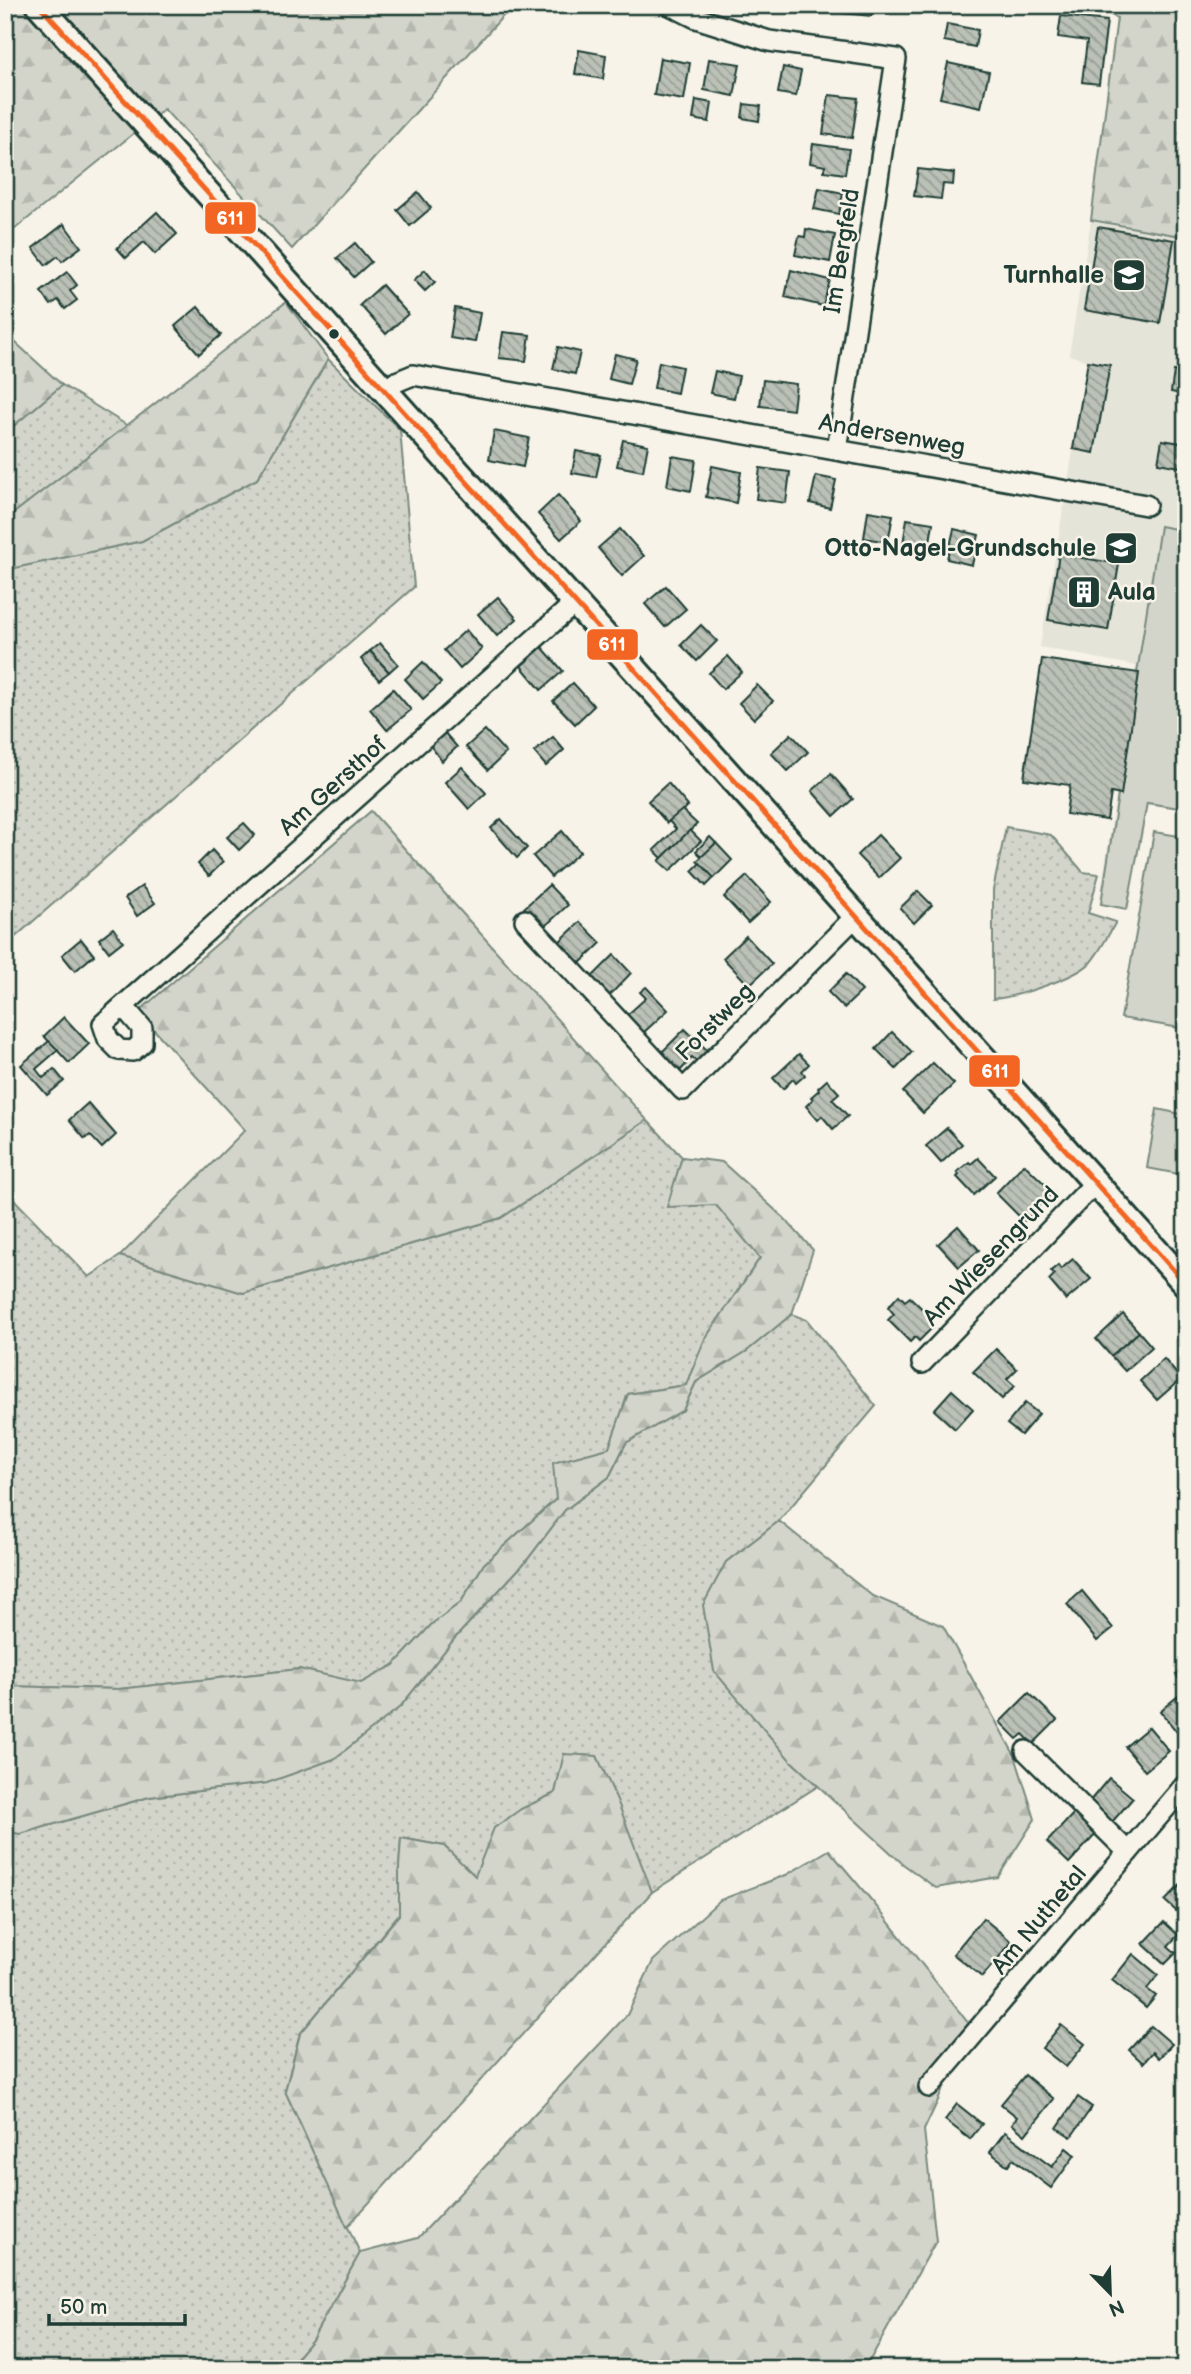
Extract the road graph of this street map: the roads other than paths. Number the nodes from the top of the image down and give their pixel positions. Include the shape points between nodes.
1 (39, 5) edge
2 (670, 5) edge
3 (386, 392) junction
4 (837, 450) junction
5 (1146, 505) dead end
6 (576, 602) junction
7 (858, 915) junction
8 (524, 920) dead end
9 (122, 1006) dead end
10 (1095, 1183) junction
11 (1186, 1284) edge
12 (922, 1363) dead end
13 (1027, 1751) dead end
14 (1186, 1784) edge
15 (1128, 1852) junction
16 (929, 2087) dead end

1 - 3 main road
2 - 4 street, Im Bergfeld via 769,41 896,59
3 - 4 street, Andersenweg via 413,375
3 - 6 main road
4 - 5 street, Andersenweg
6 - 7 main road
6 - 9 street, Am Gersthof
7 - 8 street, Forstweg via 683,1090
7 - 10 main road
10 - 11 main road
10 - 12 street, Am Wiesengrund
13 - 15 street
14 - 15 street, Am Nuthetal
15 - 16 street, Am Nuthetal

